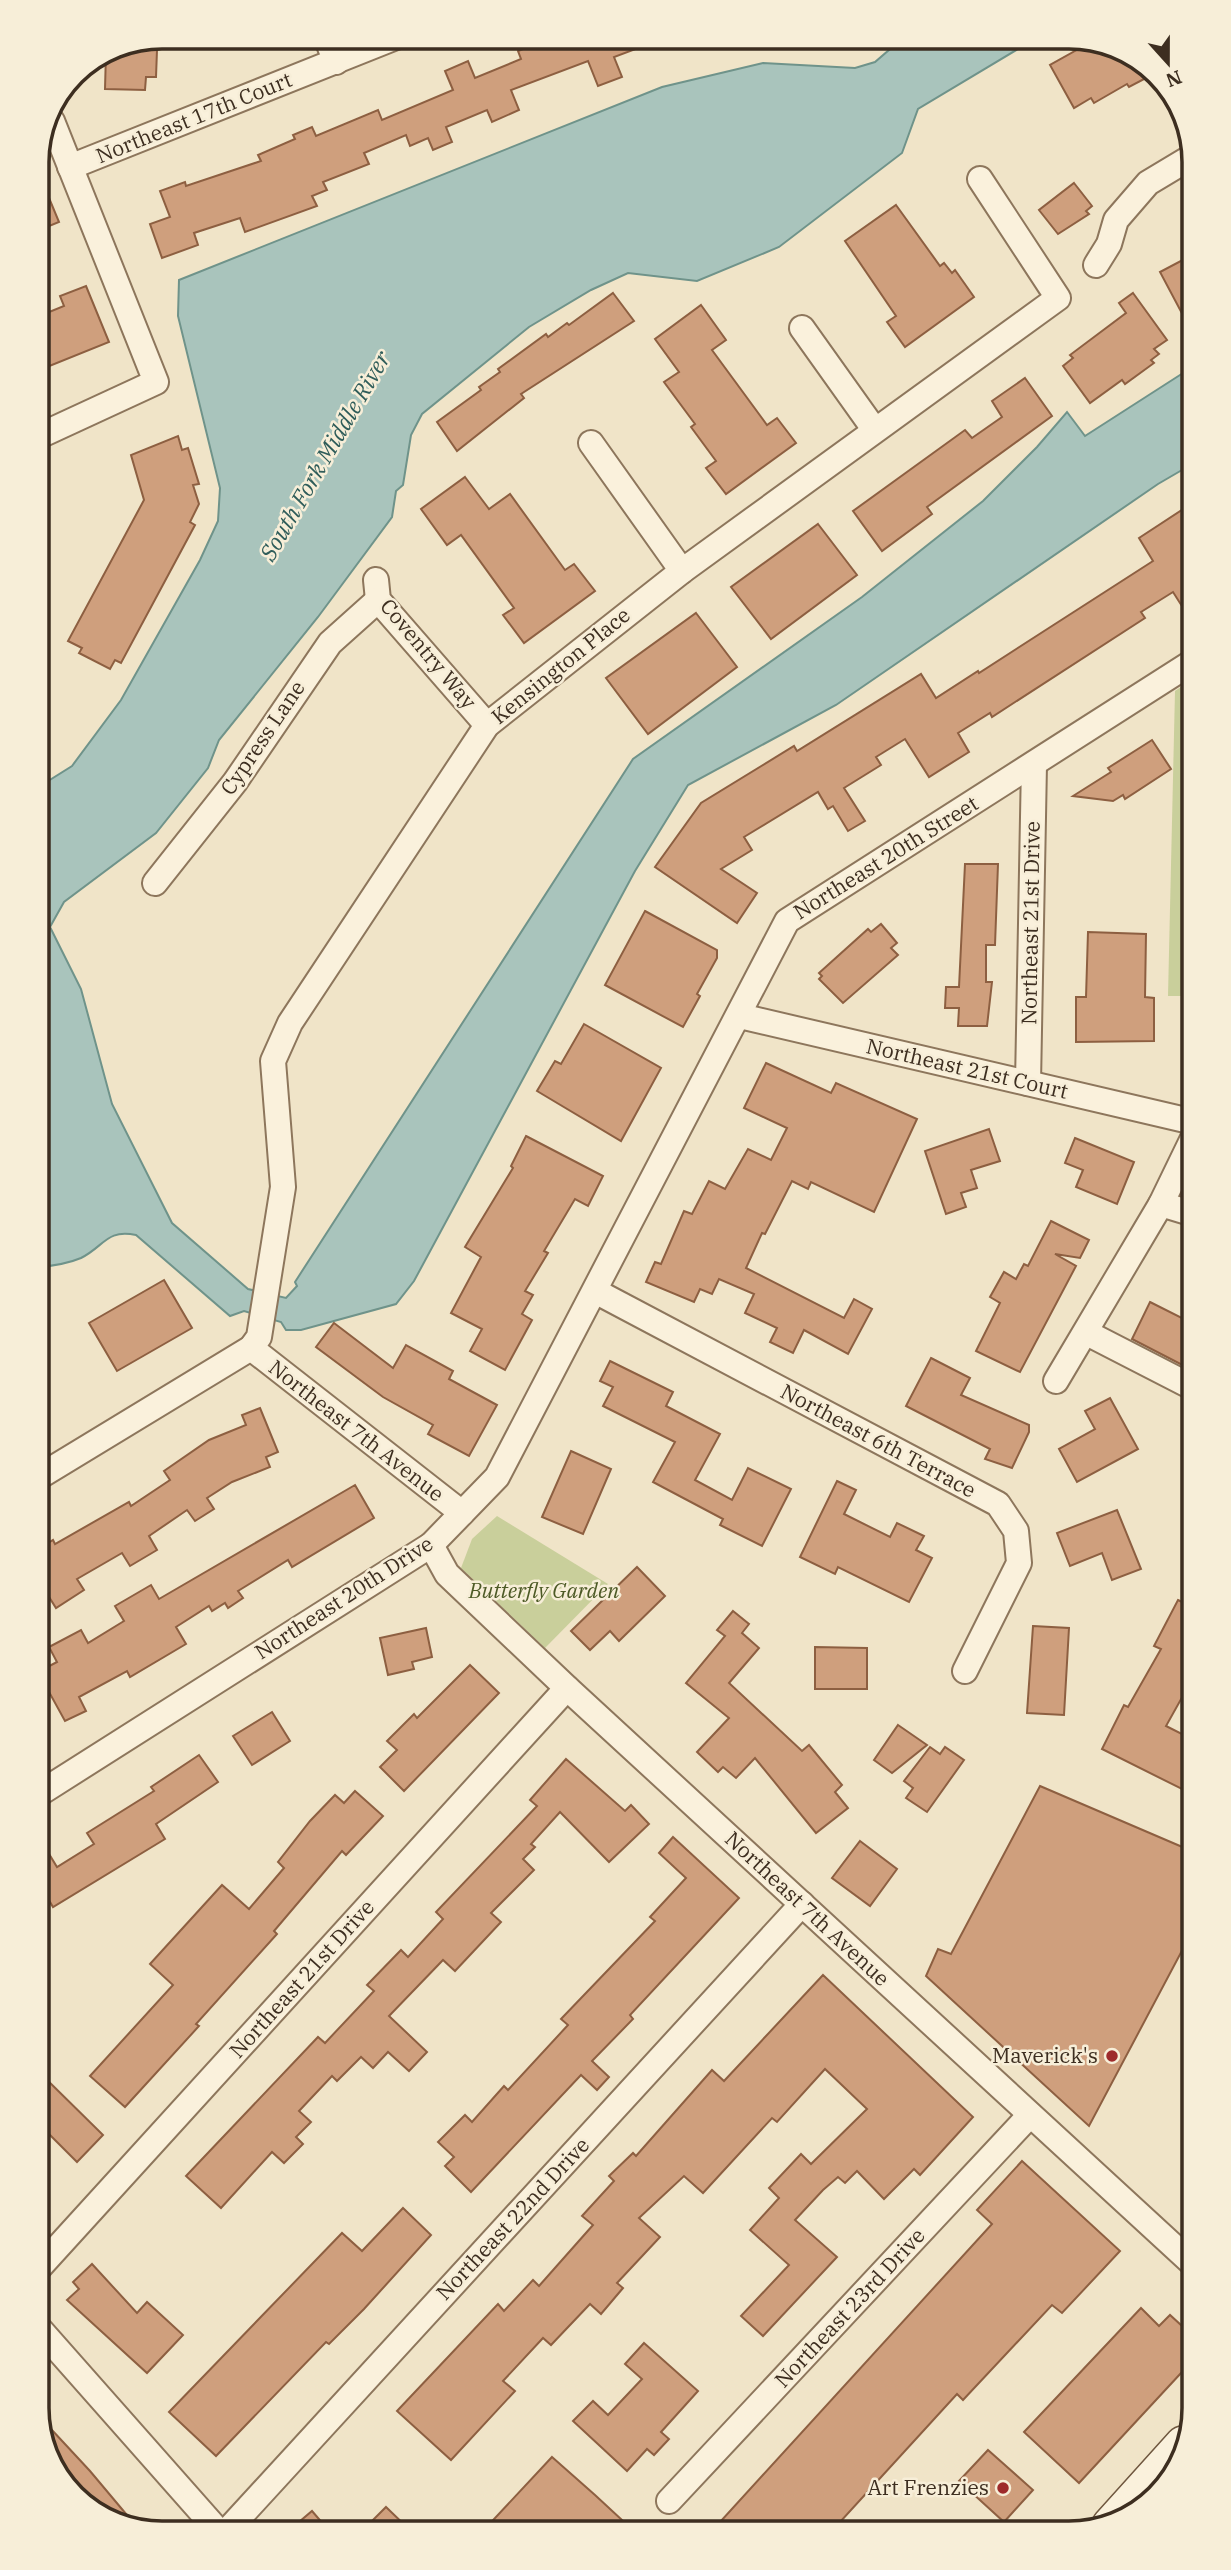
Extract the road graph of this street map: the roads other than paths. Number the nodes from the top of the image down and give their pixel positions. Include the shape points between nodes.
1 (331, 49) edge
2 (367, 49) edge
3 (336, 62) junction
4 (55, 128) edge
5 (1182, 163) edge
6 (70, 167) junction
7 (979, 179) dead end
8 (1096, 265) dead end
9 (802, 328) dead end
10 (874, 429) junction
11 (49, 431) edge
12 (591, 443) dead end
13 (682, 570) junction
14 (377, 590) joint
15 (1182, 669) edge
16 (487, 725) junction
17 (1034, 764) junction
18 (155, 883) dead end
19 (740, 1016) junction
20 (1028, 1083) junction
21 (1182, 1119) edge
22 (1182, 1161) edge
23 (1161, 1204) junction
24 (1182, 1210) edge
25 (595, 1291) junction
26 (1087, 1333) junction
27 (251, 1349) junction
28 (1056, 1381) dead end
29 (1182, 1382) edge
30 (49, 1471) edge
31 (462, 1513) junction
32 (431, 1545) junction
33 (965, 1671) dead end
34 (567, 1688) junction
35 (49, 1787) edge
36 (802, 1904) junction
37 (1030, 2115) junction
38 (1182, 2253) edge
39 (49, 2257) edge
40 (49, 2339) edge
41 (1169, 2459) edge
42 (670, 2501) dead end
43 (1130, 2503) edge
44 (212, 2521) edge
45 (234, 2521) edge

1 - 3 street
2 - 3 street, Northeast 17th Court
3 - 6 street, Northeast 17th Court
4 - 6 street
5 - 8 street via 1148,183 1116,220
6 - 11 street via 156,382
7 - 10 street, Kensington Place via 1058,298
9 - 10 street
10 - 13 street, Kensington Place
12 - 13 street
13 - 16 street, Kensington Place
14 - 16 street, Coventry Way
14 - 18 street, Cypress Lane via 330,643 235,782
15 - 17 street, Northeast 20th Street
16 - 27 street, Kensington Place via 289,1023 273,1062 283,1187 258,1337
17 - 19 street, Northeast 20th Street via 787,921
17 - 20 street, Northeast 21st Drive
19 - 20 street, Northeast 21st Court
19 - 25 street, Northeast 20th Street
20 - 21 street, Northeast 21st Court
22 - 23 street
23 - 24 street
23 - 26 street
25 - 31 street, Northeast 20th Drive via 498,1478
25 - 33 street, Northeast 6th Terrace via 998,1504 1016,1531 1019,1563
26 - 28 street
26 - 29 street
27 - 30 street
27 - 31 street, Northeast 7th Avenue
31 - 32 street, Northeast 20th Drive
32 - 34 street, Northeast 7th Avenue via 447,1574
32 - 35 street, Northeast 20th Drive
34 - 36 street, Northeast 7th Avenue
34 - 39 street, Northeast 21st Drive
36 - 37 street, Northeast 7th Avenue
36 - 45 street, Northeast 22nd Drive
37 - 38 street, Northeast 7th Avenue
37 - 42 street, Northeast 23rd Drive
40 - 44 street
41 - 43 main road

